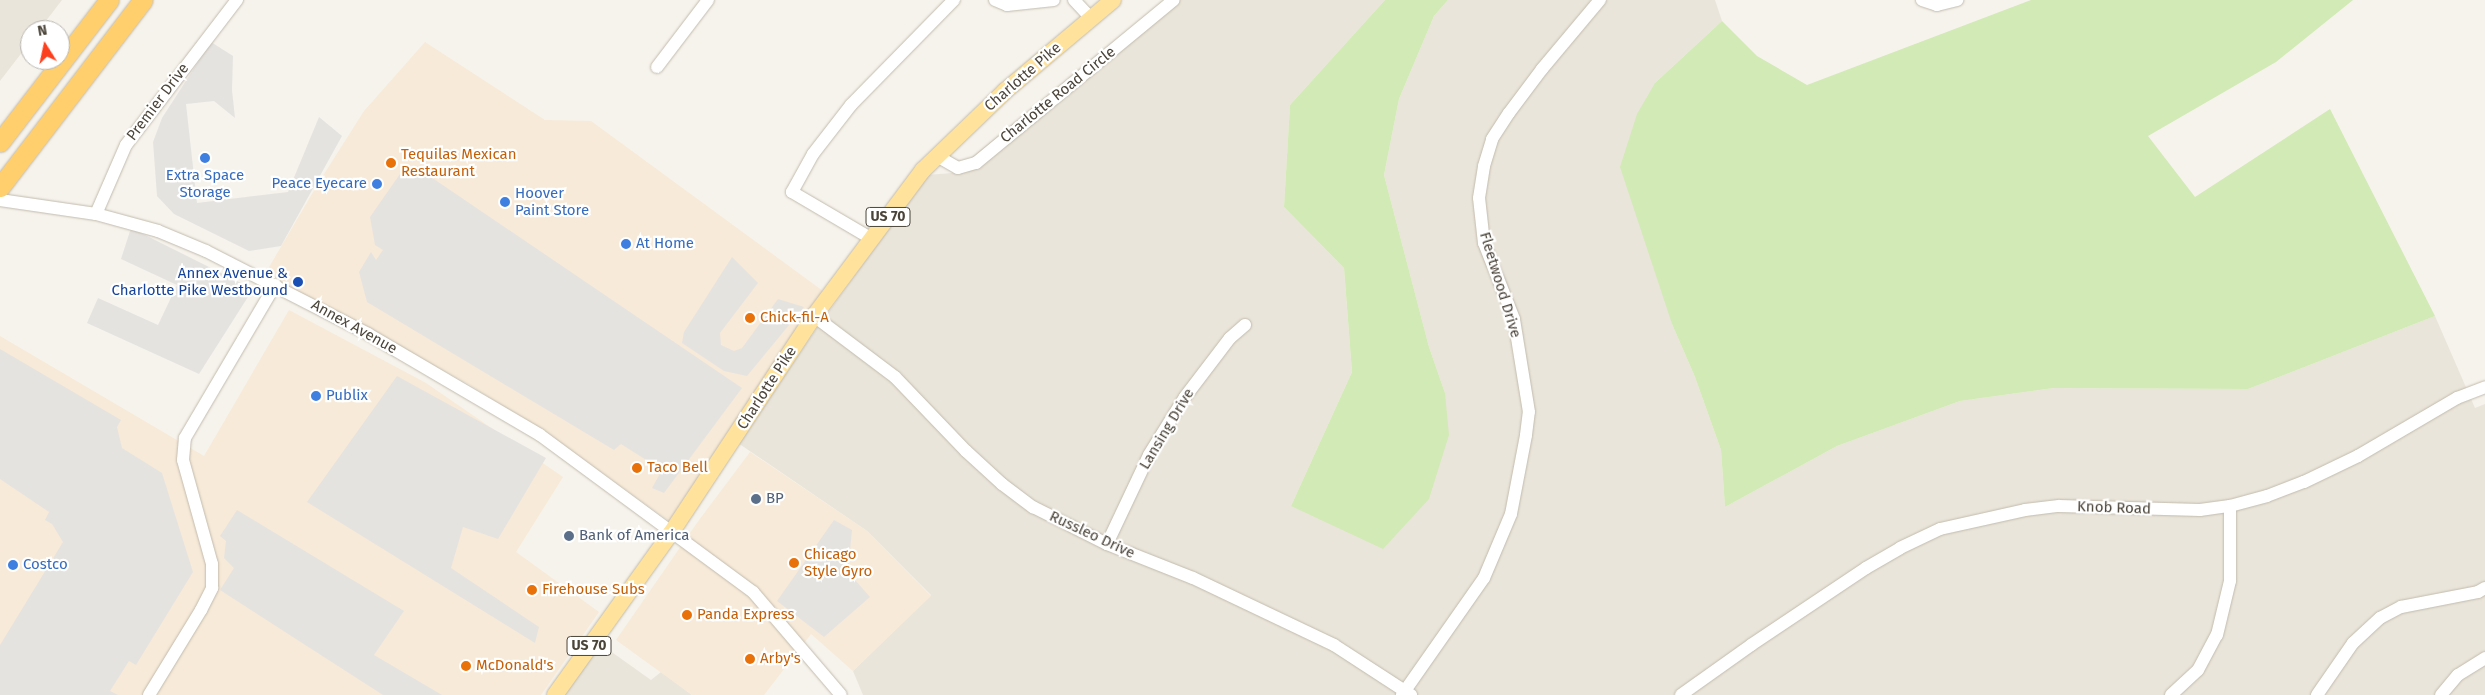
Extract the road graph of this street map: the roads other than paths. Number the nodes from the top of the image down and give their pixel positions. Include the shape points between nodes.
1 (109, 0) edge
2 (143, 0) edge
3 (236, 0) edge
4 (708, 0) edge
5 (954, 0) edge
6 (995, 0) edge
7 (1054, 0) edge
8 (1074, 0) edge
9 (1113, 0) edge
10 (1174, 0) edge
11 (1600, 0) edge
12 (1922, 0) edge
13 (1957, 0) edge
14 (1092, 18) junction
15 (658, 67) dead end
16 (0, 142) edge
17 (937, 156) junction
18 (0, 188) edge
19 (0, 200) edge
20 (96, 214) junction
21 (872, 239) junction
22 (275, 285) junction
23 (814, 316) junction
24 (1245, 325) dead end
25 (2485, 387) edge
26 (2230, 506) junction
27 (671, 533) junction
28 (1107, 544) junction
29 (2485, 588) edge
30 (2485, 658) edge
31 (1406, 694) edge
32 (149, 695) edge
33 (555, 695) edge
34 (841, 695) edge
35 (1680, 695) edge
36 (2171, 695) edge
37 (2317, 695) edge
38 (2441, 695) edge

1 - 16 highway
2 - 18 highway
3 - 20 street, Premier Drive via 126,145
4 - 15 street
5 - 21 street via 851,106 813,154 792,192
6 - 7 street via 1006,5
8 - 14 street
9 - 14 main road, Charlotte Pike / US 70
10 - 17 street, Charlotte Road Circle via 976,163 958,168
11 - 31 street, Fleetwood Drive via 1508,113 1492,139 1484,166 1479,198 1484,243 1514,319 1528,420 1511,514 1484,578
12 - 13 street via 1937,5
14 - 17 main road, Charlotte Pike / US 70 via 1005,91
17 - 21 main road, Charlotte Pike / US 70
19 - 20 street, Annex Avenue
20 - 22 street, Annex Avenue via 158,232 206,251
21 - 23 main road, Charlotte Pike / US 70
22 - 27 street, Annex Avenue via 368,334 540,435
22 - 32 street via 185,438 183,460 212,564 212,588
23 - 27 main road, Charlotte Pike / US 70
23 - 28 street, Russleo Drive via 895,376 1002,484 1033,508
24 - 28 street, Lansing Drive via 1230,338 1184,397 1149,455
25 - 26 street, Knob Road via 2456,398 2358,456 2304,482
26 - 35 street, Knob Road via 2200,510 2059,506 2025,510 1940,529 1866,568
26 - 36 street via 2230,581 2217,635 2198,670
27 - 33 main road, Charlotte Pike / US 70
27 - 34 street, Annex Avenue via 753,592
28 - 31 street, Russleo Drive via 1193,578 1334,645
29 - 37 street via 2401,607 2380,618 2353,643
30 - 38 street via 2458,675

